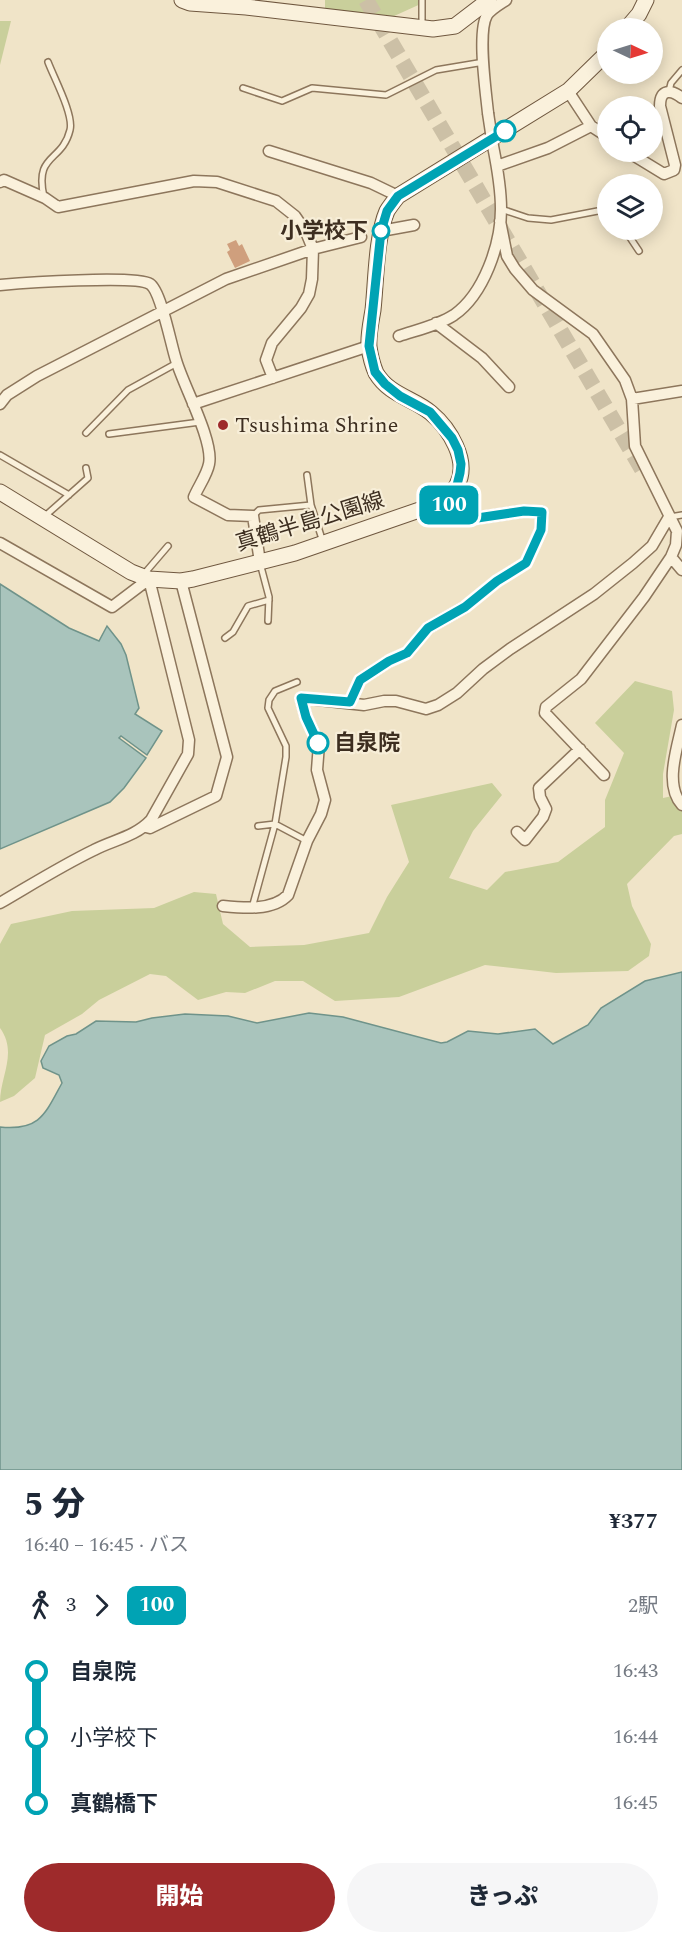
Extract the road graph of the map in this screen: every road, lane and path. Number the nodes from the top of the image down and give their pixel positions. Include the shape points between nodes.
1 (182, 0) edge
2 (422, 0) edge
3 (489, 0) edge
4 (506, 0) edge
5 (646, 0) edge
6 (636, 18) edge
7 (422, 28) junction
8 (48, 62) dead end
9 (484, 62) junction
10 (597, 63) edge
11 (682, 70) edge
12 (243, 88) dead end
13 (568, 91) junction
14 (669, 91) junction
15 (682, 98) edge
16 (591, 126) junction
17 (597, 130) edge
18 (269, 151) dead end
19 (644, 162) edge
20 (497, 166) junction
21 (679, 166) edge
22 (0, 182) edge
23 (398, 196) junction
24 (45, 198) junction
25 (501, 209) junction
26 (597, 211) edge
27 (500, 221) junction
28 (414, 225) dead end
29 (381, 231) junction
30 (361, 237) dead end
31 (632, 240) edge
32 (313, 249) junction
33 (639, 250) dead end
34 (0, 285) edge
35 (162, 310) junction
36 (436, 323) junction
37 (399, 336) dead end
38 (369, 346) junction
39 (177, 363) junction
40 (273, 378) junction
41 (509, 387) dead end
42 (682, 391) edge
43 (632, 399) junction
44 (0, 404) edge
45 (193, 404) junction
46 (200, 422) junction
47 (86, 433) dead end
48 (109, 434) dead end
49 (0, 455) edge
50 (86, 468) dead end
51 (307, 475) dead end
52 (0, 492) edge
53 (69, 495) junction
54 (446, 496) junction
55 (311, 505) junction
56 (682, 515) edge
57 (253, 516) junction
58 (669, 517) junction
59 (44, 518) junction
60 (0, 543) edge
61 (323, 544) junction
62 (168, 546) dead end
63 (671, 557) junction
64 (260, 562) junction
65 (682, 570) edge
66 (146, 577) junction
67 (180, 581) junction
68 (269, 600) junction
69 (268, 621) dead end
70 (225, 638) dead end
71 (297, 682) dead end
72 (350, 702) junction
73 (682, 725) edge
74 (580, 749) junction
75 (604, 775) dead end
76 (682, 805) edge
77 (275, 824) junction
78 (258, 826) dead end
79 (145, 827) junction
80 (517, 832) dead end
81 (307, 841) junction
82 (0, 903) edge
83 (223, 906) dead end
84 (252, 908) junction

1 - 7 main road
2 - 7 lane
3 - 7 main road via 455,27
4 - 9 street via 490,11 484,22
5 - 6 main road
8 - 24 lane via 70,119 70,129 63,146 43,166 41,183
9 - 12 lane via 436,70 386,95 312,88 282,101
9 - 20 street, bridge
10 - 13 main road
11 - 14 lane via 671,82
13 - 16 street
13 - 23 main road
14 - 15 street
14 - 21 street via 663,93 660,105
16 - 17 street
16 - 20 street
18 - 23 street via 371,183
19 - 21 street via 664,174
20 - 25 street
22 - 24 street via 4,180
23 - 29 main road via 387,211
24 - 32 street via 58,207 194,181 217,182 276,201 295,216
25 - 26 lane via 551,220
25 - 27 street
27 - 36 street via 488,271 470,302
27 - 43 street via 507,256 514,268 533,290 593,334 626,380
28 - 29 street
29 - 38 main road
30 - 32 street
31 - 33 lane
32 - 35 street via 226,279
32 - 40 street via 309,294 272,343 266,360
34 - 35 street via 65,281 150,283 158,292
35 - 39 street
35 - 44 street via 37,376
36 - 37 street
36 - 41 street via 482,358
38 - 40 street
38 - 54 main road via 375,372 385,384 430,412 452,438 461,464 457,485
39 - 45 street
39 - 47 lane via 128,390
40 - 45 street
42 - 43 street
43 - 58 street via 634,446
45 - 46 street
46 - 48 lane
46 - 57 street via 209,464 194,497 228,515
49 - 53 lane
50 - 53 lane via 88,478
51 - 55 lane
52 - 59 main road, 真鶴半島公園線
53 - 59 lane
54 - 61 main road, 真鶴半島公園線 via 428,507
54 - 72 street via 456,516 464,520 542,512 535,548 526,563 428,628 407,653 360,680
55 - 57 lane via 260,510
55 - 61 lane
56 - 58 lane
57 - 64 street
58 - 63 street via 677,531
58 - 72 street via 652,546 633,563 438,705 426,709 396,701 364,705
59 - 66 main road, 真鶴半島公園線 via 130,572
60 - 66 street via 112,607
61 - 64 main road, 真鶴半島公園線
62 - 66 lane
63 - 65 street
63 - 74 street via 581,679 546,707 545,713
64 - 67 main road, 真鶴半島公園線
64 - 68 lane
66 - 67 main road, 真鶴半島公園線
66 - 79 street via 189,740 188,754
67 - 79 street via 227,757 216,796
68 - 69 lane
68 - 70 lane via 248,606
71 - 77 lane via 275,691 269,700 268,708 286,746
72 - 81 street via 301,698 319,744 317,770 325,800
73 - 76 street via 673,785
74 - 75 street
74 - 80 street via 539,788 546,809 543,817 525,840
77 - 78 lane
77 - 81 lane
77 - 84 lane
79 - 82 street via 60,867
81 - 84 street via 288,895 283,900
83 - 84 street

